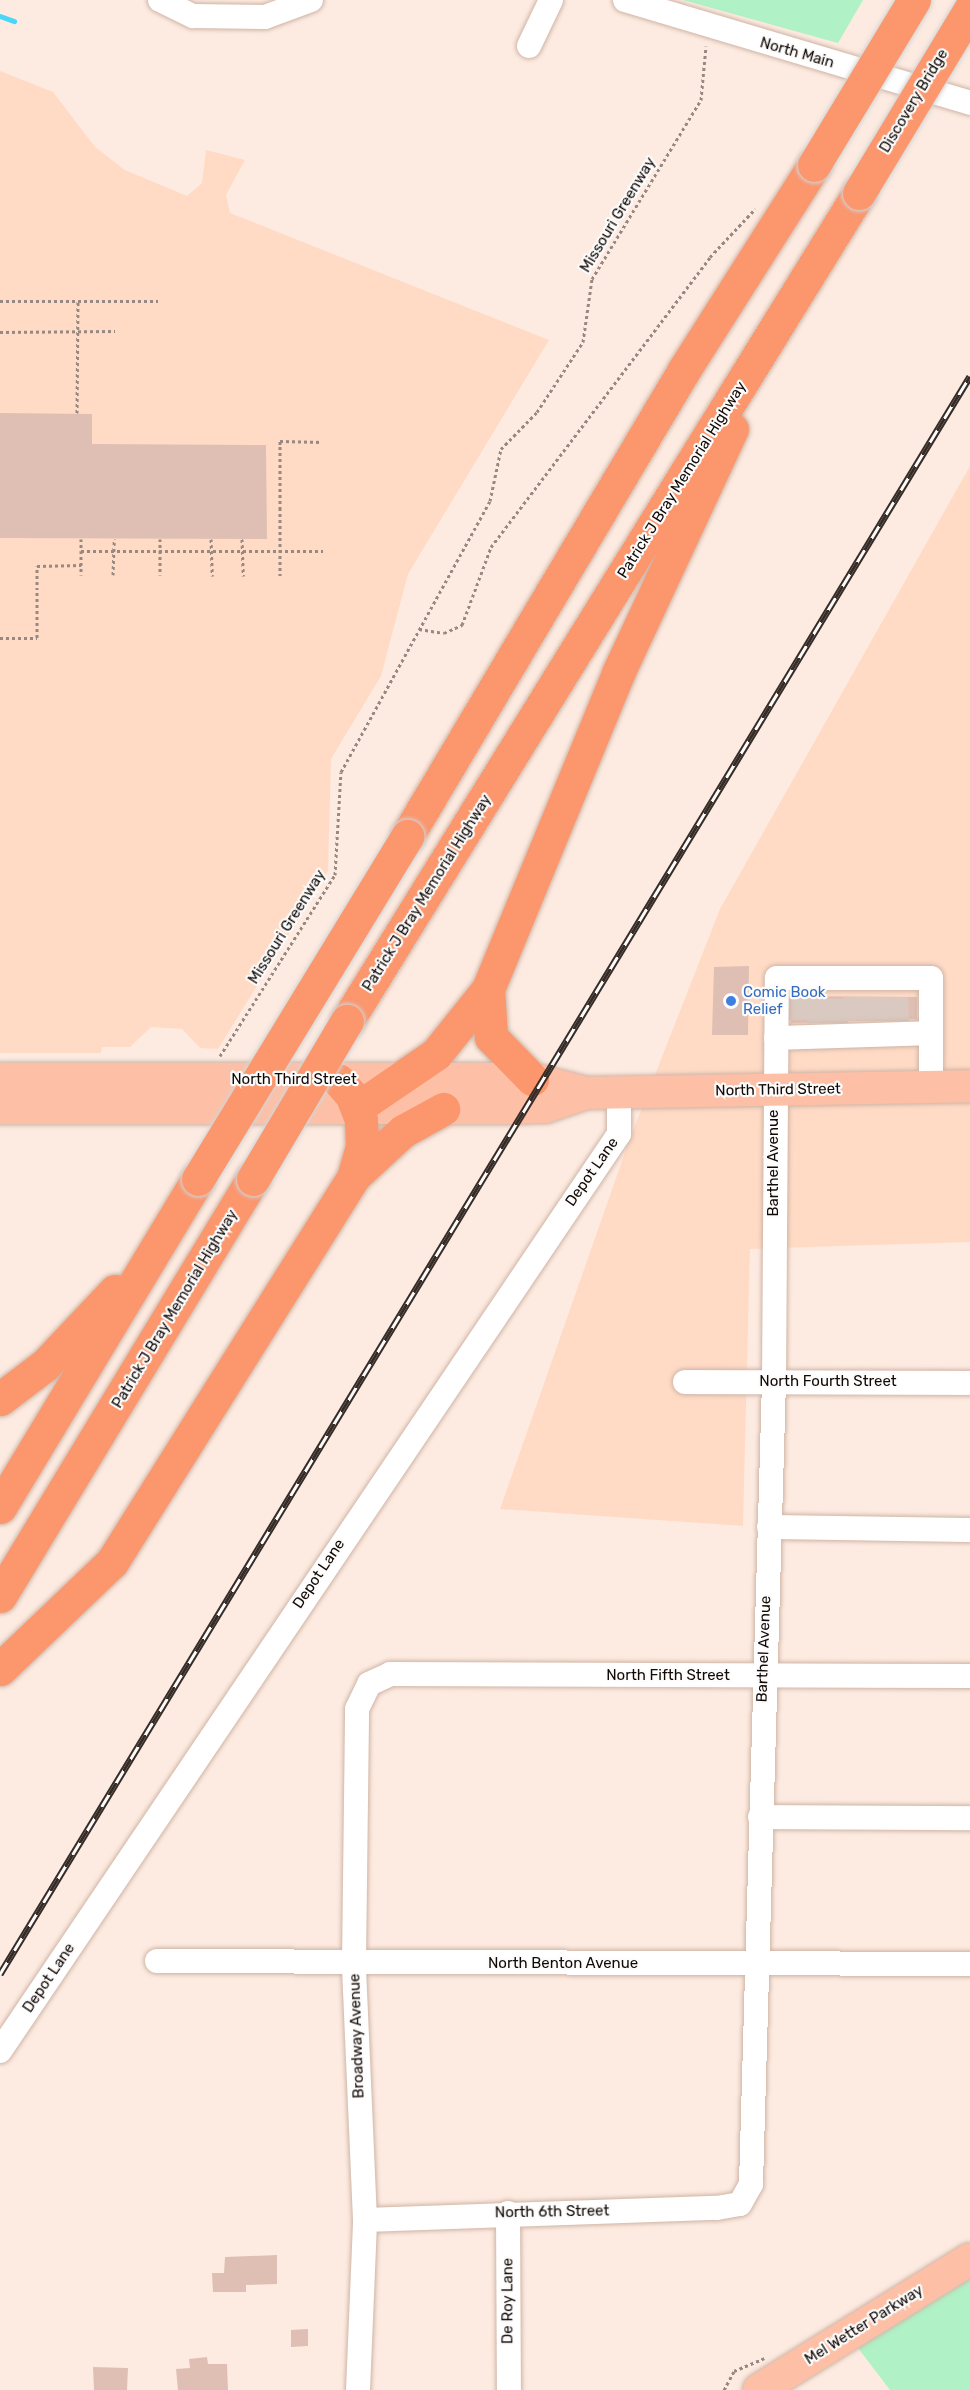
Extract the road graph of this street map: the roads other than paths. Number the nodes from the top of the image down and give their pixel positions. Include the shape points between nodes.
1 (160, 0) edge
2 (311, 0) edge
3 (551, 0) edge
4 (625, 0) edge
5 (914, 0) edge
6 (970, 9) edge
7 (529, 46) dead end
8 (970, 104) edge
9 (859, 193) joint
10 (765, 346) junction
11 (488, 989) junction
12 (842, 1030) junction
13 (931, 1033) junction
14 (0, 1079) edge
15 (532, 1079) junction
16 (338, 1080) junction
17 (400, 1080) junction
18 (931, 1086) junction
19 (970, 1086) edge
20 (774, 1090) junction
21 (586, 1093) junction
22 (619, 1093) junction
23 (357, 1107) junction
24 (0, 1108) edge
25 (442, 1109) junction
26 (352, 1178) junction
27 (158, 1246) junction
28 (774, 1381) junction
29 (685, 1382) dead end
30 (970, 1383) edge
31 (0, 1399) edge
32 (0, 1507) edge
33 (769, 1527) junction
34 (970, 1530) edge
35 (0, 1596) edge
36 (0, 1669) edge
37 (763, 1676) junction
38 (970, 1676) edge
39 (369, 1684) joint
40 (760, 1817) junction
41 (970, 1818) edge
42 (157, 1961) dead end
43 (354, 1963) junction
44 (762, 1964) junction
45 (970, 1964) edge
46 (0, 2051) edge
47 (740, 2204) joint
48 (508, 2213) junction
49 (365, 2220) junction
50 (970, 2259) edge
51 (970, 2278) edge
52 (358, 2390) edge
53 (509, 2390) edge
54 (759, 2390) edge
55 (790, 2390) edge

1 - 2 street via 192,16 257,16
3 - 7 street
4 - 8 street, North Main
5 - 27 highway, bridge via 684,370
6 - 9 highway, Discovery Bridge, bridge
9 - 10 highway, Patrick J Bray Memorial Highway
10 - 11 highway via 703,499 619,670
10 - 35 highway, Patrick J Bray Memorial Highway, bridge via 347,1021
11 - 15 highway via 491,1037
11 - 17 highway via 449,1040
12 - 13 street
12 - 13 street, Barthel Avenue via 777,978 847,987 931,978
12 - 20 street, Barthel Avenue
13 - 18 street
14 - 16 main road, North Third Street
15 - 17 main road, North Third Street
15 - 21 main road, North Third Street
16 - 17 main road, North Third Street
16 - 23 highway
17 - 23 highway
18 - 19 main road, North Third Street
18 - 20 main road, North Third Street
20 - 22 main road, North Third Street
20 - 28 street, Barthel Avenue
21 - 22 main road, North Third Street
21 - 25 main road, North Third Street via 545,1107
22 - 46 street, Depot Lane via 619,1134
23 - 24 main road, North Third Street
23 - 25 main road, North Third Street
23 - 26 highway via 362,1147
25 - 26 highway via 403,1131
26 - 36 highway via 112,1562
27 - 31 highway via 45,1365
27 - 32 highway
28 - 29 street, North Fourth Street
28 - 30 street, North Fourth Street
28 - 33 street, Barthel Avenue
33 - 34 street
33 - 37 street, Barthel Avenue
37 - 38 street, North Fifth Street
37 - 39 street, North Fifth Street via 390,1674
37 - 40 street, Barthel Avenue
39 - 43 street, Broadway Avenue via 357,1709
40 - 41 street
40 - 44 street, Barthel Avenue
42 - 43 street, North Benton Avenue
43 - 44 street, North Benton Avenue
43 - 49 street, Broadway Avenue
44 - 45 street, North Benton Avenue
44 - 47 street, Barthel Avenue via 752,2184
47 - 48 street, North 6th Street
48 - 49 street, North 6th Street
48 - 53 street, De Roy Lane
49 - 52 street, Broadway Avenue
50 - 54 main road, Mel Wetter Parkway
51 - 55 main road, Mel Wetter Parkway

